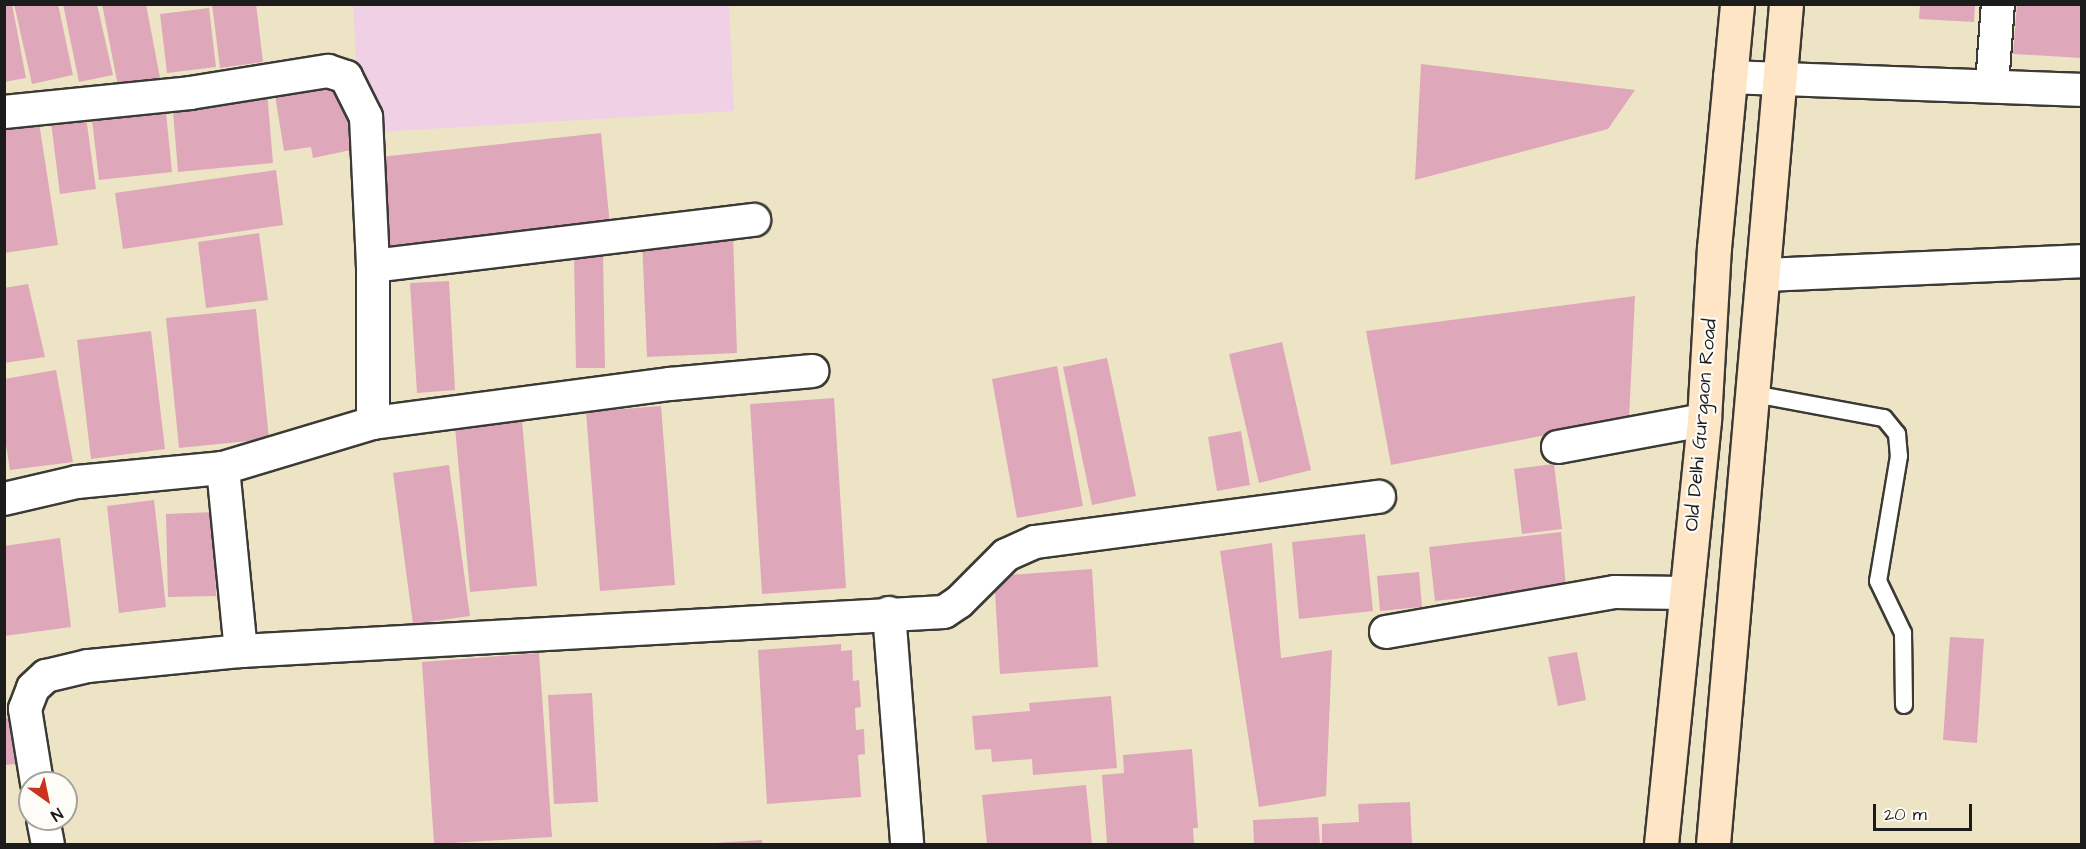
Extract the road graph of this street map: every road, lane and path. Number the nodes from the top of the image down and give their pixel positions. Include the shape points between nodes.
1 (1737, 4) edge
2 (1786, 4) edge
3 (1998, 4) edge
4 (1730, 77) junction
5 (1780, 78) junction
6 (1992, 85) junction
7 (2082, 90) edge
8 (4, 112) edge
9 (754, 220) dead end
10 (2082, 261) edge
11 (373, 266) junction
12 (1764, 275) junction
13 (812, 371) dead end
14 (1754, 394) junction
15 (1704, 420) junction
16 (374, 423) junction
17 (1558, 447) dead end
18 (223, 468) junction
19 (1379, 497) dead end
20 (4, 499) edge
21 (1685, 593) junction
22 (889, 613) junction
23 (1386, 632) dead end
24 (241, 651) junction
25 (1904, 705) dead end
26 (35, 771) edge
27 (907, 844) edge
28 (1661, 844) edge
29 (1713, 844) edge

1 - 4 main road, Old Delhi Gurgaon Road
2 - 5 main road
3 - 6 street
4 - 5 street
4 - 15 main road, Old Delhi Gurgaon Road
5 - 6 street
5 - 12 main road
6 - 7 street
8 - 11 street via 190,93 328,71 346,77 366,117
9 - 11 street
10 - 12 street
11 - 16 street
12 - 14 main road
13 - 16 street via 670,384
14 - 25 lane via 1884,418 1897,434 1899,456 1878,580 1903,633
14 - 29 main road
15 - 17 street
15 - 21 main road, Old Delhi Gurgaon Road
16 - 18 street
18 - 20 street via 77,482
18 - 24 street
19 - 22 street via 1035,542 1006,555 944,612
21 - 23 street via 1615,592
21 - 28 main road, Old Delhi Gurgaon Road
22 - 24 street
22 - 27 street
24 - 26 street via 88,666 46,676 33,688 25,709

